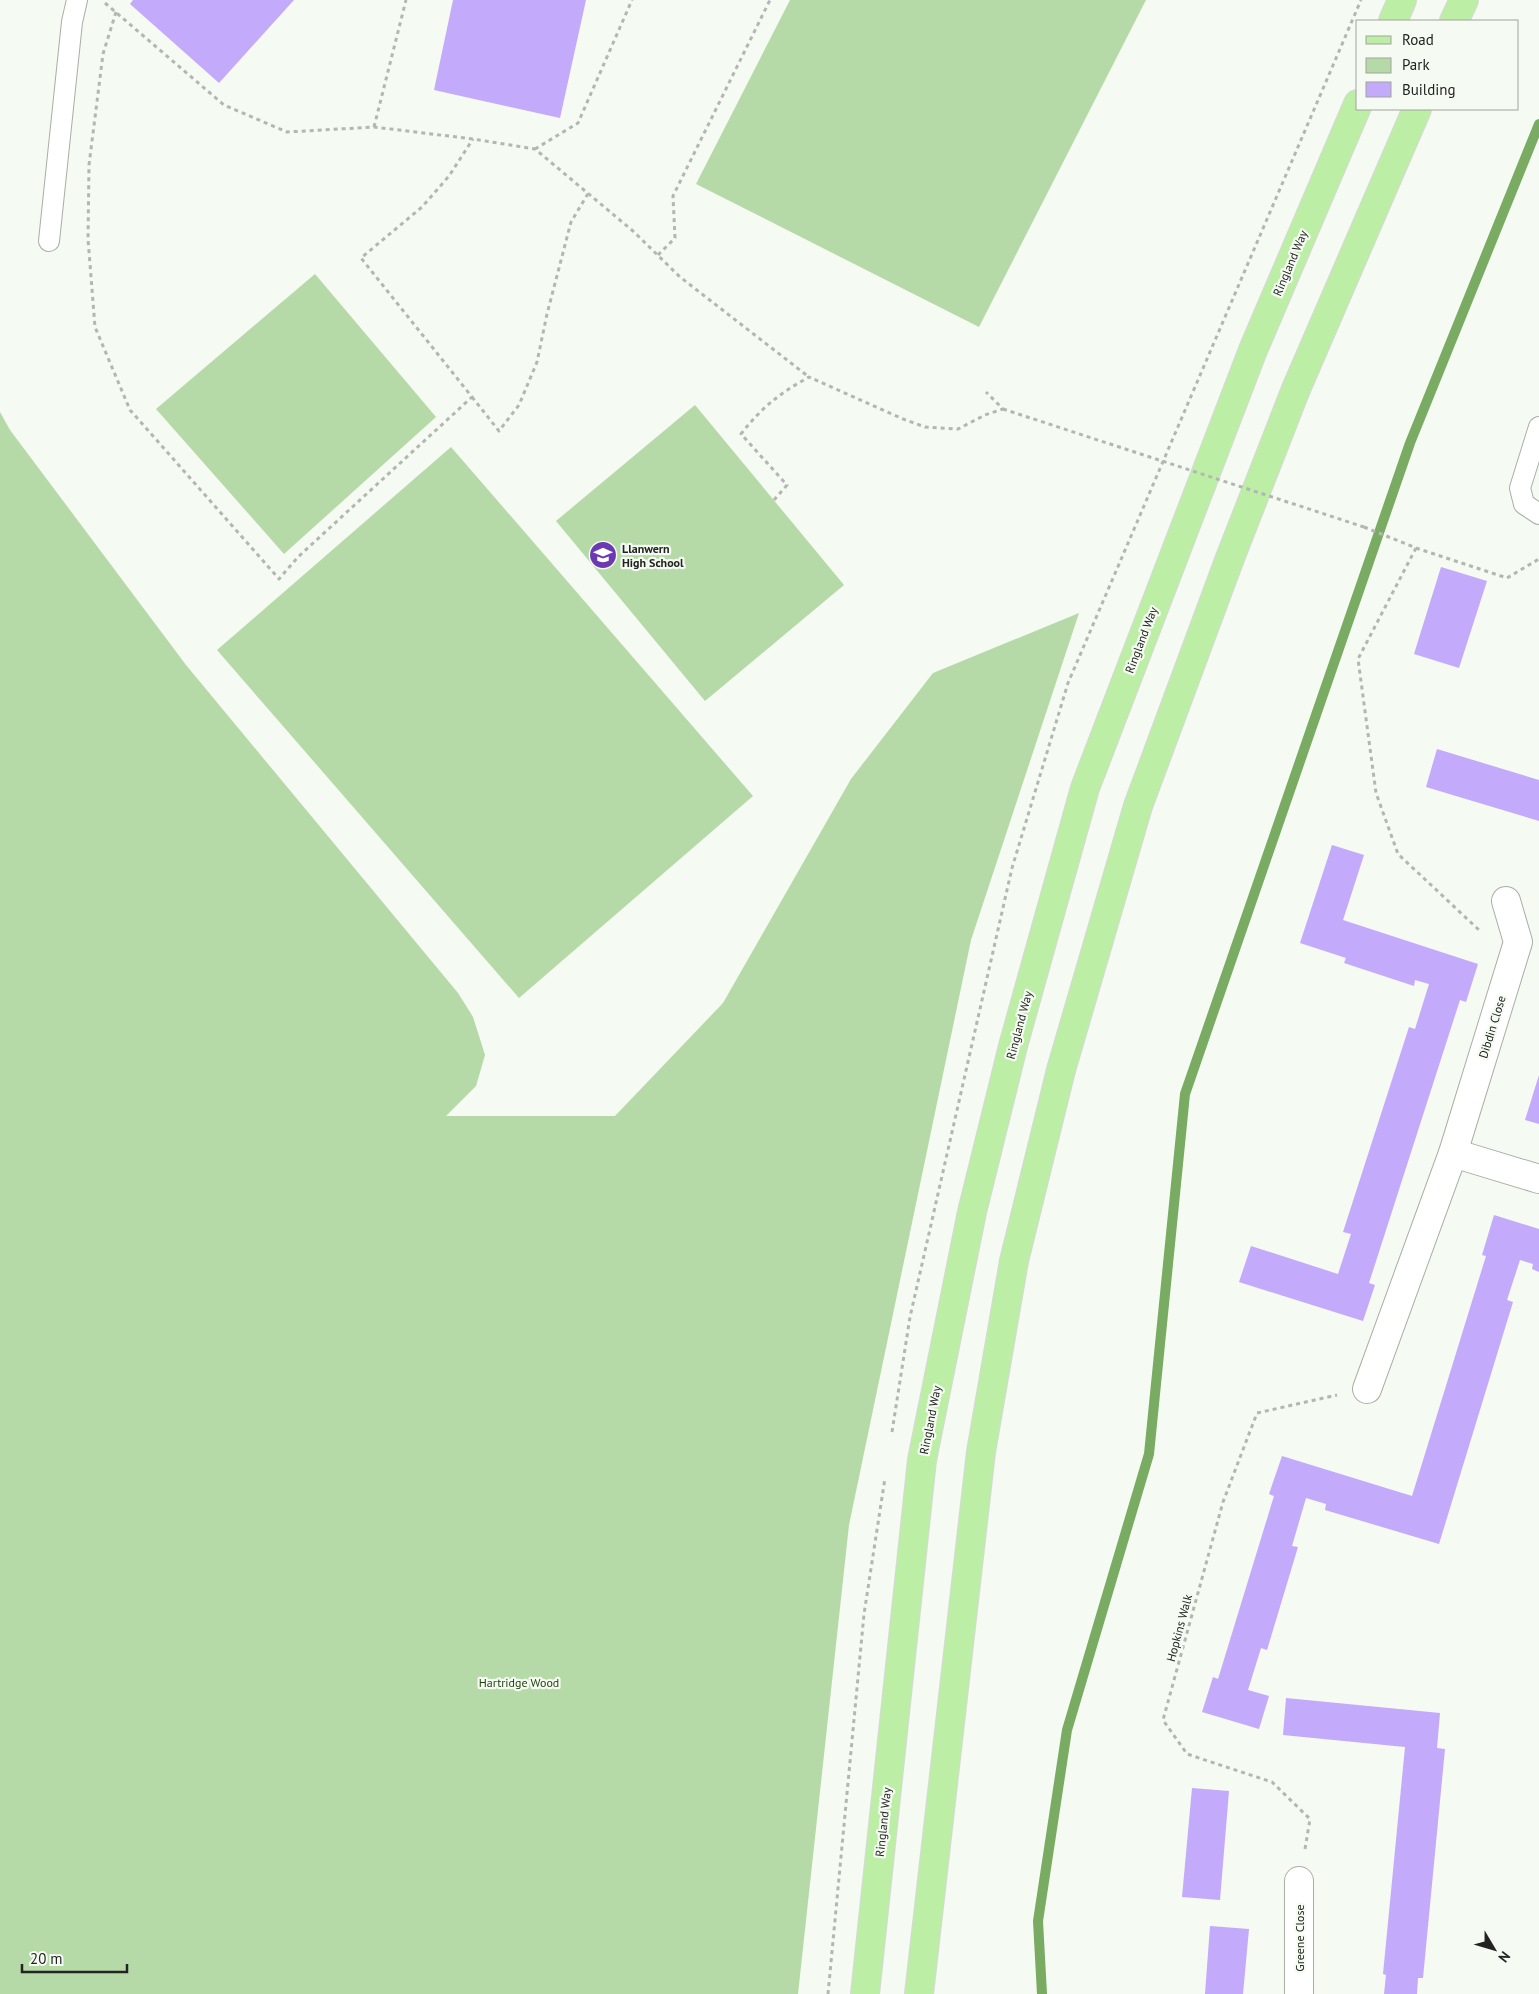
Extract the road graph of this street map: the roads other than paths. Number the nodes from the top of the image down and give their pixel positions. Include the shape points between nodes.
1 (77, 0) edge
2 (1402, 0) edge
3 (1464, 0) edge
4 (1393, 20) edge
5 (1454, 20) edge
6 (1356, 109) edge
7 (1417, 110) edge
8 (49, 241) dead end
9 (1539, 427) edge
10 (1539, 514) edge
11 (1506, 901) dead end
12 (1453, 1153) junction
13 (1539, 1179) edge
14 (1367, 1388) road end
15 (1299, 1881) road end
16 (866, 1994) edge
17 (919, 1994) edge
18 (1299, 1994) edge

1 - 8 lane
2 - 4 main road
3 - 5 main road
6 - 16 main road, Ringland Way via 1253,350 1085,788 1013,1046 972,1212 922,1460
7 - 17 main road via 1296,389 1138,806 1061,1070 1014,1261 982,1452
9 - 10 lane via 1520,488 1524,504
11 - 12 street, Dibdin Close via 1518,942
12 - 13 street
12 - 14 street, Dibdin Close
15 - 18 street, Greene Close

